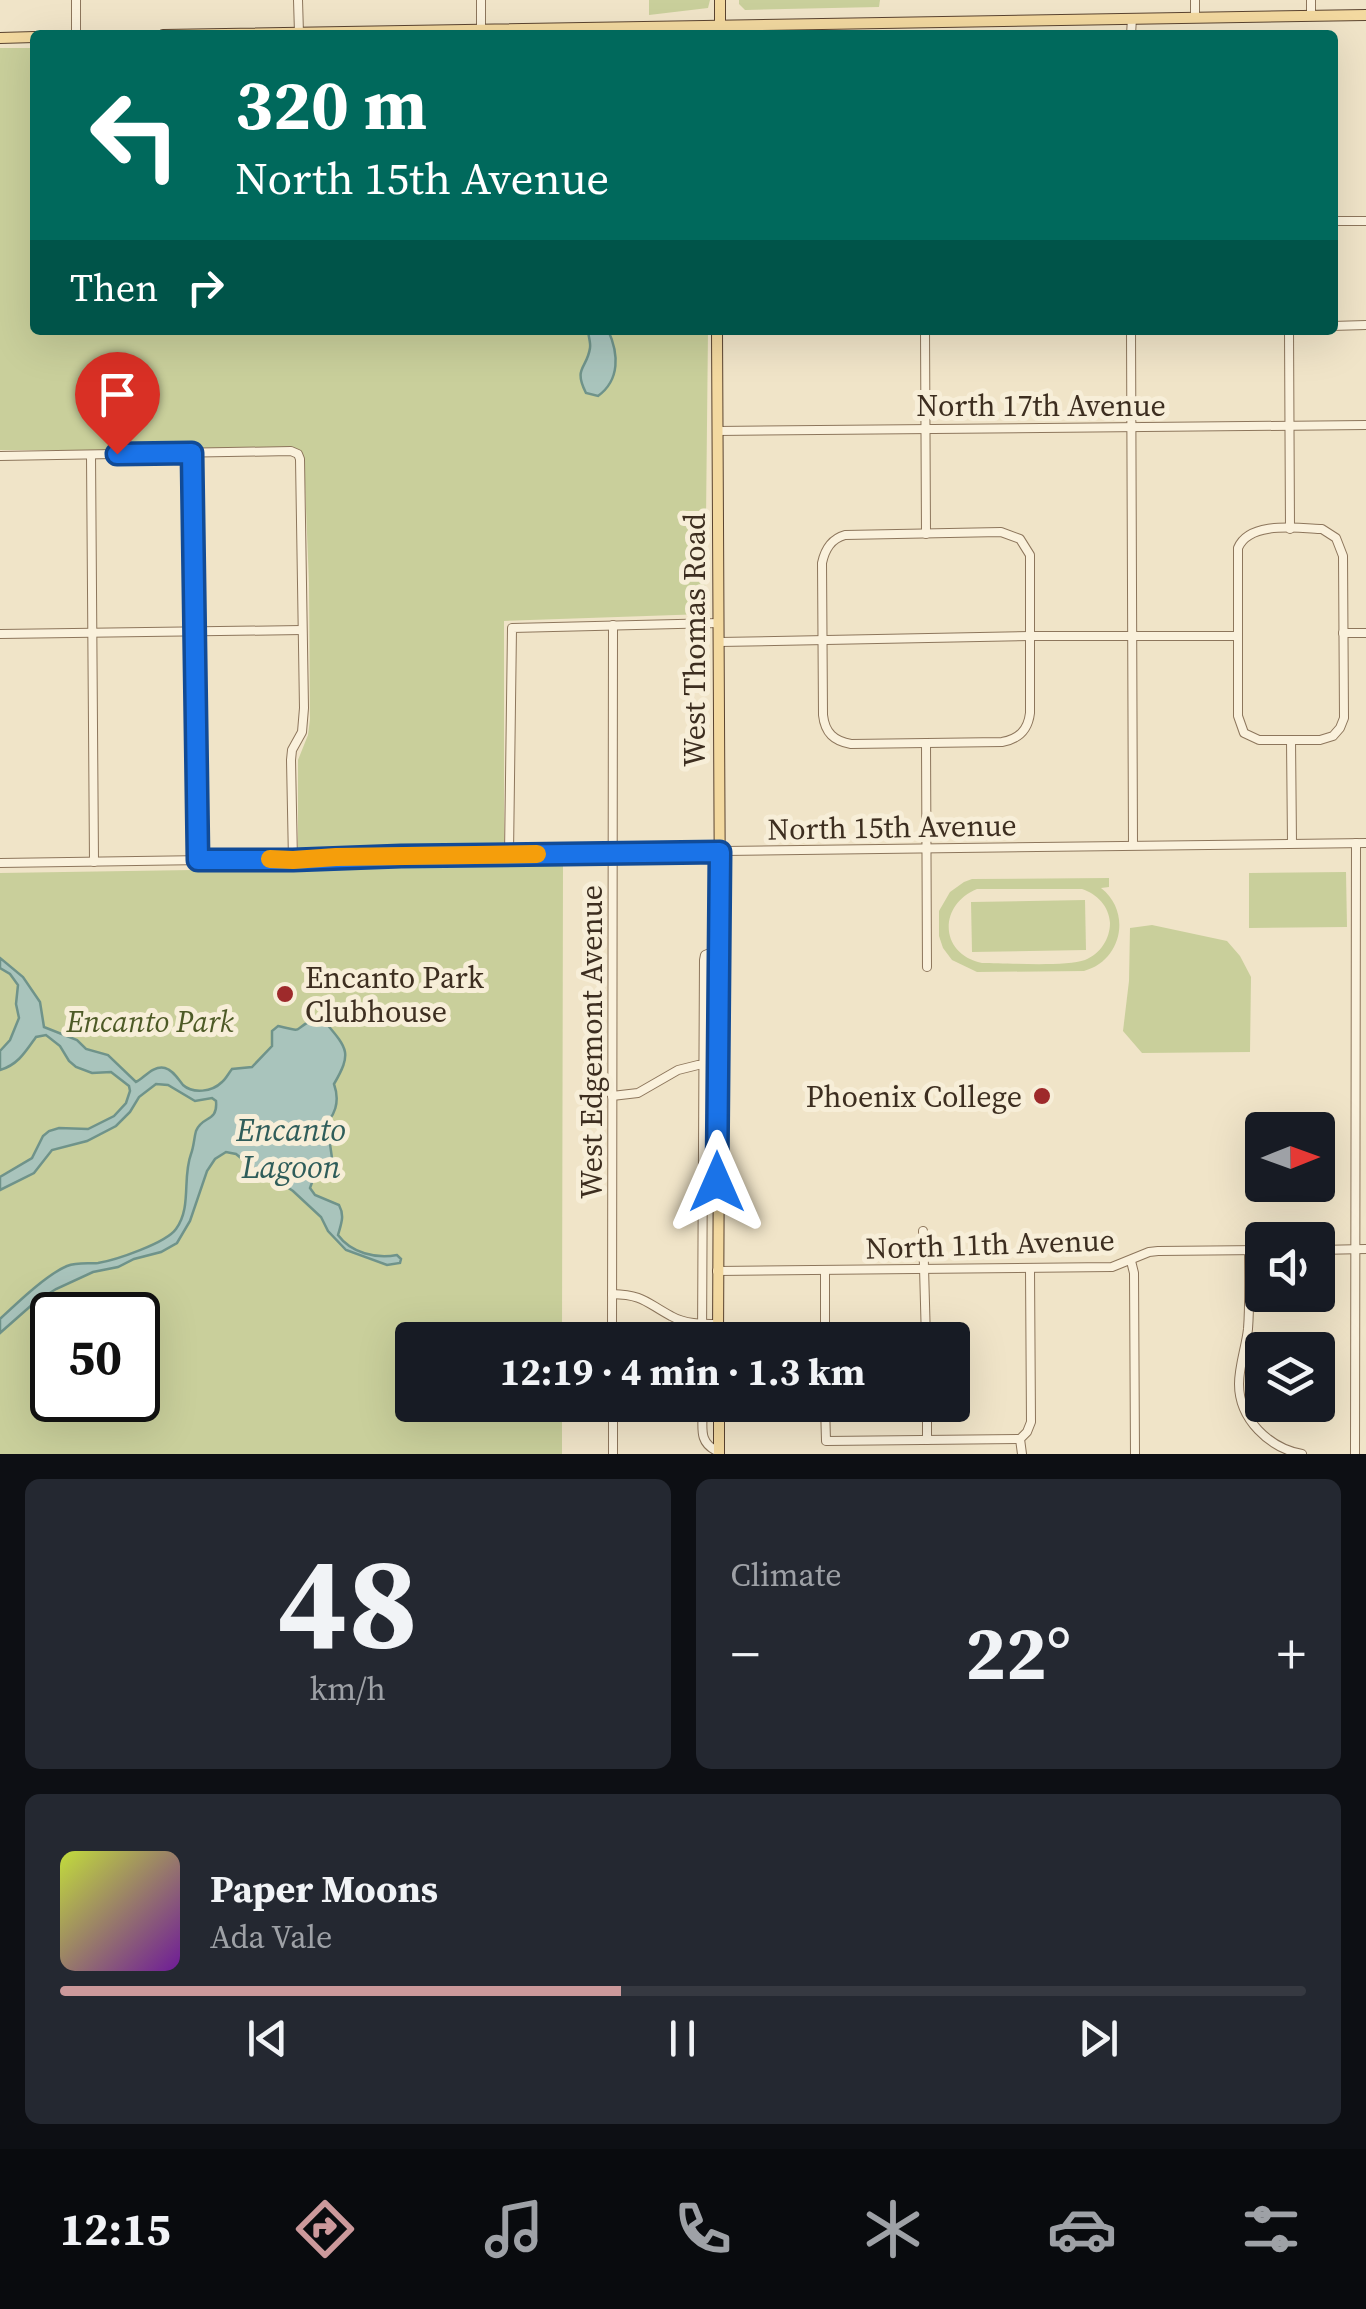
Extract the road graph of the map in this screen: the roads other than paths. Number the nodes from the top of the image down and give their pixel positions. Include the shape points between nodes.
1 (76, 0) edge
2 (298, 0) edge
3 (481, 0) edge
4 (720, 0) edge
5 (1195, 0) edge
6 (1311, 0) edge
7 (1366, 15) edge
8 (1311, 16) junction
9 (1132, 18) junction
10 (1195, 18) junction
11 (76, 30) edge
12 (299, 30) edge
13 (481, 30) joint
14 (720, 30) edge
15 (1131, 30) edge
16 (0, 38) edge
17 (30, 38) edge
18 (1338, 221) edge
19 (1366, 221) edge
20 (1366, 325) edge
21 (1338, 326) edge
22 (717, 335) edge
23 (925, 335) edge
24 (1131, 335) edge
25 (1289, 335) edge
26 (1290, 426) junction
27 (1366, 426) edge
28 (1131, 427) junction
29 (926, 428) junction
30 (717, 431) junction
31 (192, 453) junction
32 (90, 455) junction
33 (0, 456) edge
34 (1290, 529) junction
35 (926, 534) junction
36 (718, 623) junction
37 (613, 625) junction
38 (302, 630) junction
39 (195, 631) junction
40 (92, 633) junction
41 (1344, 633) junction
42 (1366, 633) edge
43 (0, 634) edge
44 (1030, 636) junction
45 (1132, 636) junction
46 (1238, 636) junction
47 (822, 640) junction
48 (719, 642) junction
49 (1291, 740) junction
50 (926, 743) junction
51 (1361, 843) edge
52 (1292, 844) junction
53 (1133, 845) junction
54 (926, 848) junction
55 (720, 852) junction
56 (614, 853) junction
57 (509, 854) junction
58 (198, 860) junction
59 (293, 860) junction
60 (94, 862) junction
61 (0, 863) edge
62 (719, 949) junction
63 (927, 967) dead end
64 (718, 1064) junction
65 (703, 1065) junction
66 (1355, 1070) junction
67 (1366, 1070) edge
68 (612, 1096) junction
69 (923, 1231) dead end
70 (1361, 1249) edge
71 (1245, 1250) edge
72 (1335, 1250) edge
73 (1131, 1261) junction
74 (1030, 1269) junction
75 (926, 1270) junction
76 (717, 1271) junction
77 (825, 1271) junction
78 (612, 1294) junction
79 (1248, 1312) edge
80 (612, 1322) edge
81 (689, 1322) edge
82 (702, 1322) edge
83 (718, 1322) edge
84 (825, 1322) edge
85 (926, 1322) edge
86 (1361, 1344) edge
87 (613, 1422) edge
88 (703, 1422) edge
89 (718, 1422) edge
90 (825, 1422) edge
91 (927, 1422) edge
92 (927, 1440) junction
93 (1020, 1440) junction
94 (719, 1453) edge
95 (613, 1454) edge
96 (1022, 1454) edge
97 (1135, 1454) edge
98 (1302, 1454) edge
99 (1356, 1454) edge

1 - 11 street
2 - 12 street
3 - 13 street
4 - 14 main road
5 - 10 street
6 - 8 street
7 - 8 main road
8 - 10 main road
9 - 10 main road
9 - 14 main road
9 - 15 street
13 - 14 main road
16 - 17 main road
18 - 19 street
20 - 21 street
22 - 30 main road, West Thomas Road
23 - 29 street
24 - 28 street
25 - 26 street
26 - 27 street, North 17th Avenue
26 - 28 street, North 17th Avenue
26 - 34 street
28 - 29 street, North 17th Avenue
28 - 45 street
29 - 30 street, North 17th Avenue
29 - 35 street
30 - 36 main road, West Thomas Road
31 - 32 street
31 - 38 street via 298,454
31 - 39 street
32 - 33 street
32 - 40 street
34 - 41 street via 1322,530 1340,545
34 - 46 street via 1259,530 1242,540
35 - 44 street via 1008,533 1024,543 1031,566
35 - 47 street via 845,535 828,545
36 - 37 street
36 - 48 main road, West Thomas Road
37 - 56 street, West Edgemont Avenue
37 - 57 street via 512,628
38 - 39 street
38 - 59 street via 303,722 290,760
39 - 40 street
39 - 58 street
40 - 43 street
40 - 60 street
41 - 42 street
41 - 49 street via 1340,728 1320,740
44 - 45 street
44 - 47 street
44 - 50 street via 1030,713 1022,734 1002,742
45 - 46 street
45 - 53 street
46 - 49 street via 1244,733
47 - 48 street
47 - 50 street via 828,732 851,744
48 - 55 main road, West Thomas Road
49 - 52 street
50 - 54 street
51 - 52 street, North 15th Avenue
51 - 66 street
52 - 53 street, North 15th Avenue
53 - 54 street, North 15th Avenue
54 - 55 street, North 15th Avenue
54 - 63 street
55 - 56 street, North 15th Avenue
55 - 62 main road, West Thomas Road
56 - 57 street, North 15th Avenue
56 - 68 street, West Edgemont Avenue
57 - 59 street, North 15th Avenue
58 - 59 street, North 15th Avenue
58 - 60 street, North 15th Avenue
60 - 61 street, North 15th Avenue
62 - 64 main road, West Thomas Road
62 - 65 street, West Thomas Road via 704,960
64 - 65 street
64 - 76 main road, West Thomas Road
65 - 68 street via 678,1070 638,1093
65 - 82 street, West Thomas Road
66 - 67 street
66 - 70 street
68 - 78 street, West Edgemont Avenue
69 - 75 street
70 - 72 street
70 - 86 street
71 - 73 street, North 11th Avenue via 1158,1251
73 - 74 street, North 11th Avenue
73 - 97 street
74 - 75 street, North 11th Avenue
74 - 93 street via 1031,1422
75 - 77 street, North 11th Avenue
75 - 85 street
76 - 77 street, North 11th Avenue
76 - 83 main road, West Thomas Road
77 - 84 street
78 - 80 street, West Edgemont Avenue
78 - 81 street via 646,1299
79 - 98 street via 1241,1400 1264,1437
86 - 99 street
87 - 95 street
88 - 94 street via 707,1448
89 - 94 main road
90 - 92 street via 826,1441
91 - 92 street
92 - 93 street
93 - 96 street

